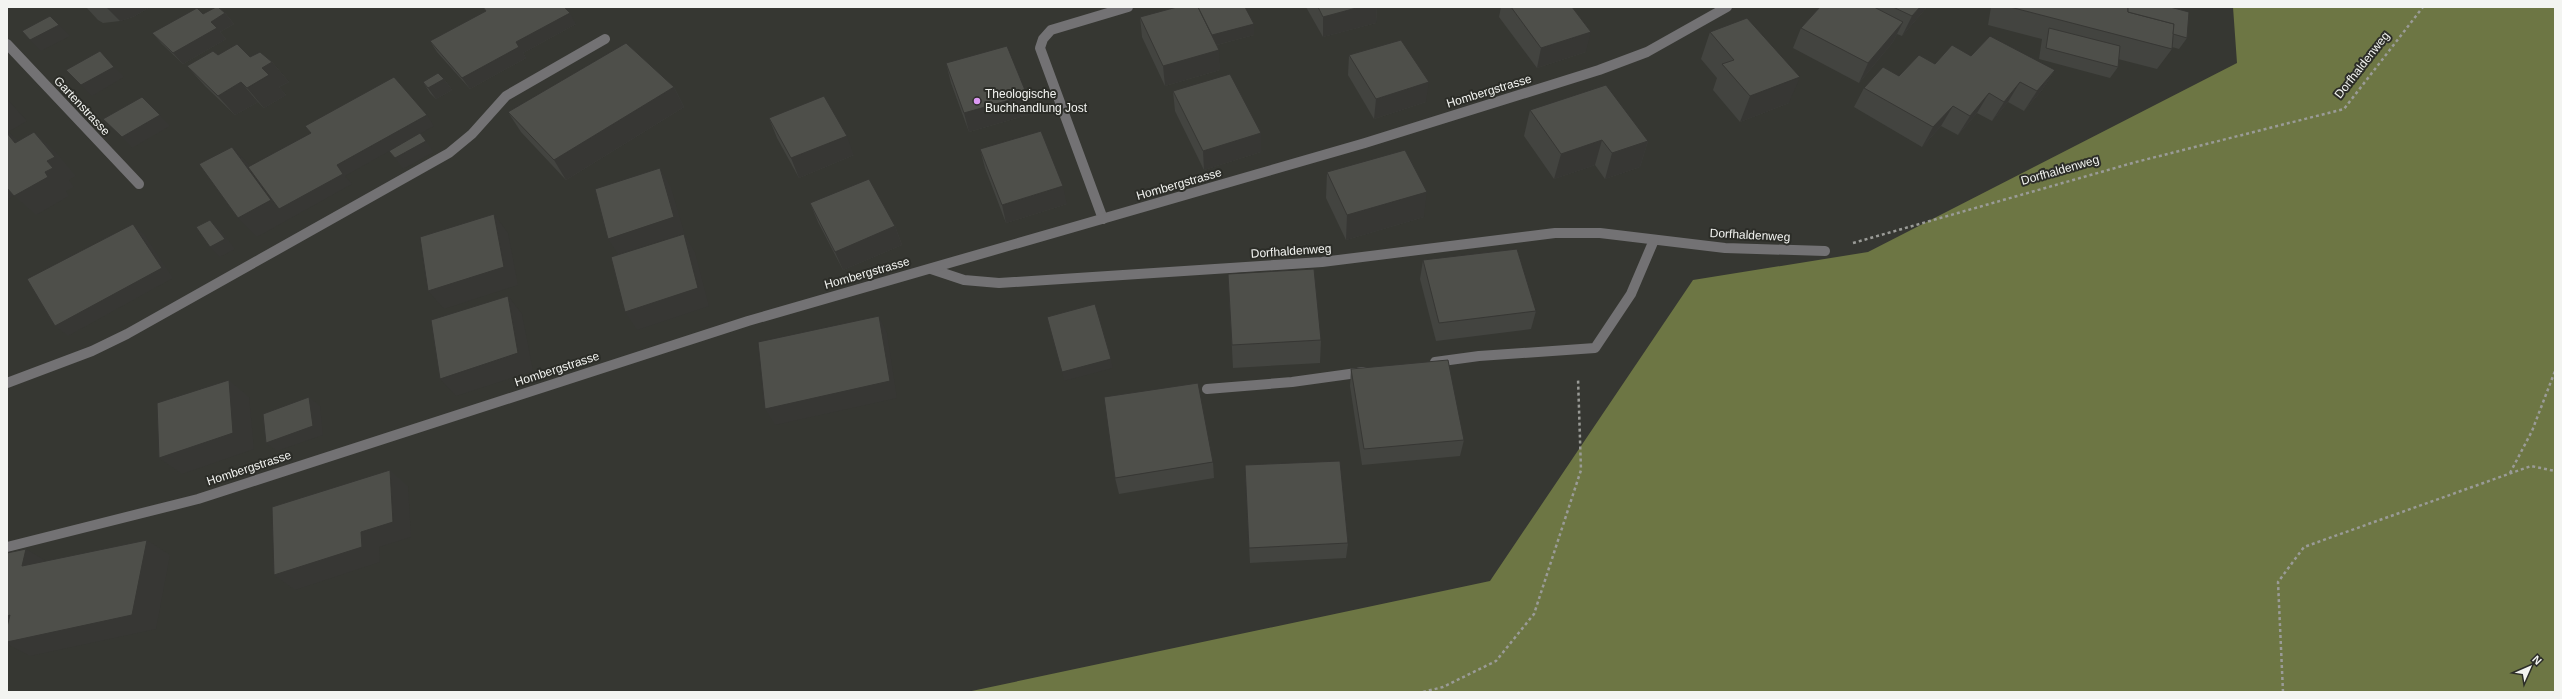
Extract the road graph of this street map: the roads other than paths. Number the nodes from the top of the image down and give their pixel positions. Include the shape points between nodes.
1 (1128, 7) edge
2 (1727, 7) edge
3 (605, 39) dead end
4 (7, 44) edge
5 (139, 184) dead end
6 (1103, 219) junction
7 (1654, 240) junction
8 (1825, 251) road end
9 (931, 269) junction
10 (1424, 364) edge
11 (1378, 370) edge
12 (7, 383) edge
13 (1207, 389) dead end
14 (7, 547) edge

1 - 6 street via 1051,30 1043,39 1040,48
2 - 6 street, Hombergstrasse via 1647,52 1599,70 1365,143
3 - 12 street via 518,88 501,101 462,143 449,153 127,334 92,351
4 - 5 street, Gartenstrasse
6 - 9 street, Hombergstrasse
7 - 8 street, Dorfhaldenweg via 1725,248
7 - 9 street, Dorfhaldenweg via 1600,233 1555,233 1322,262 980,284 956,279
7 - 10 street via 1631,294 1595,348 1479,356
9 - 14 street, Hombergstrasse via 748,321 198,499
11 - 13 street via 1292,382

